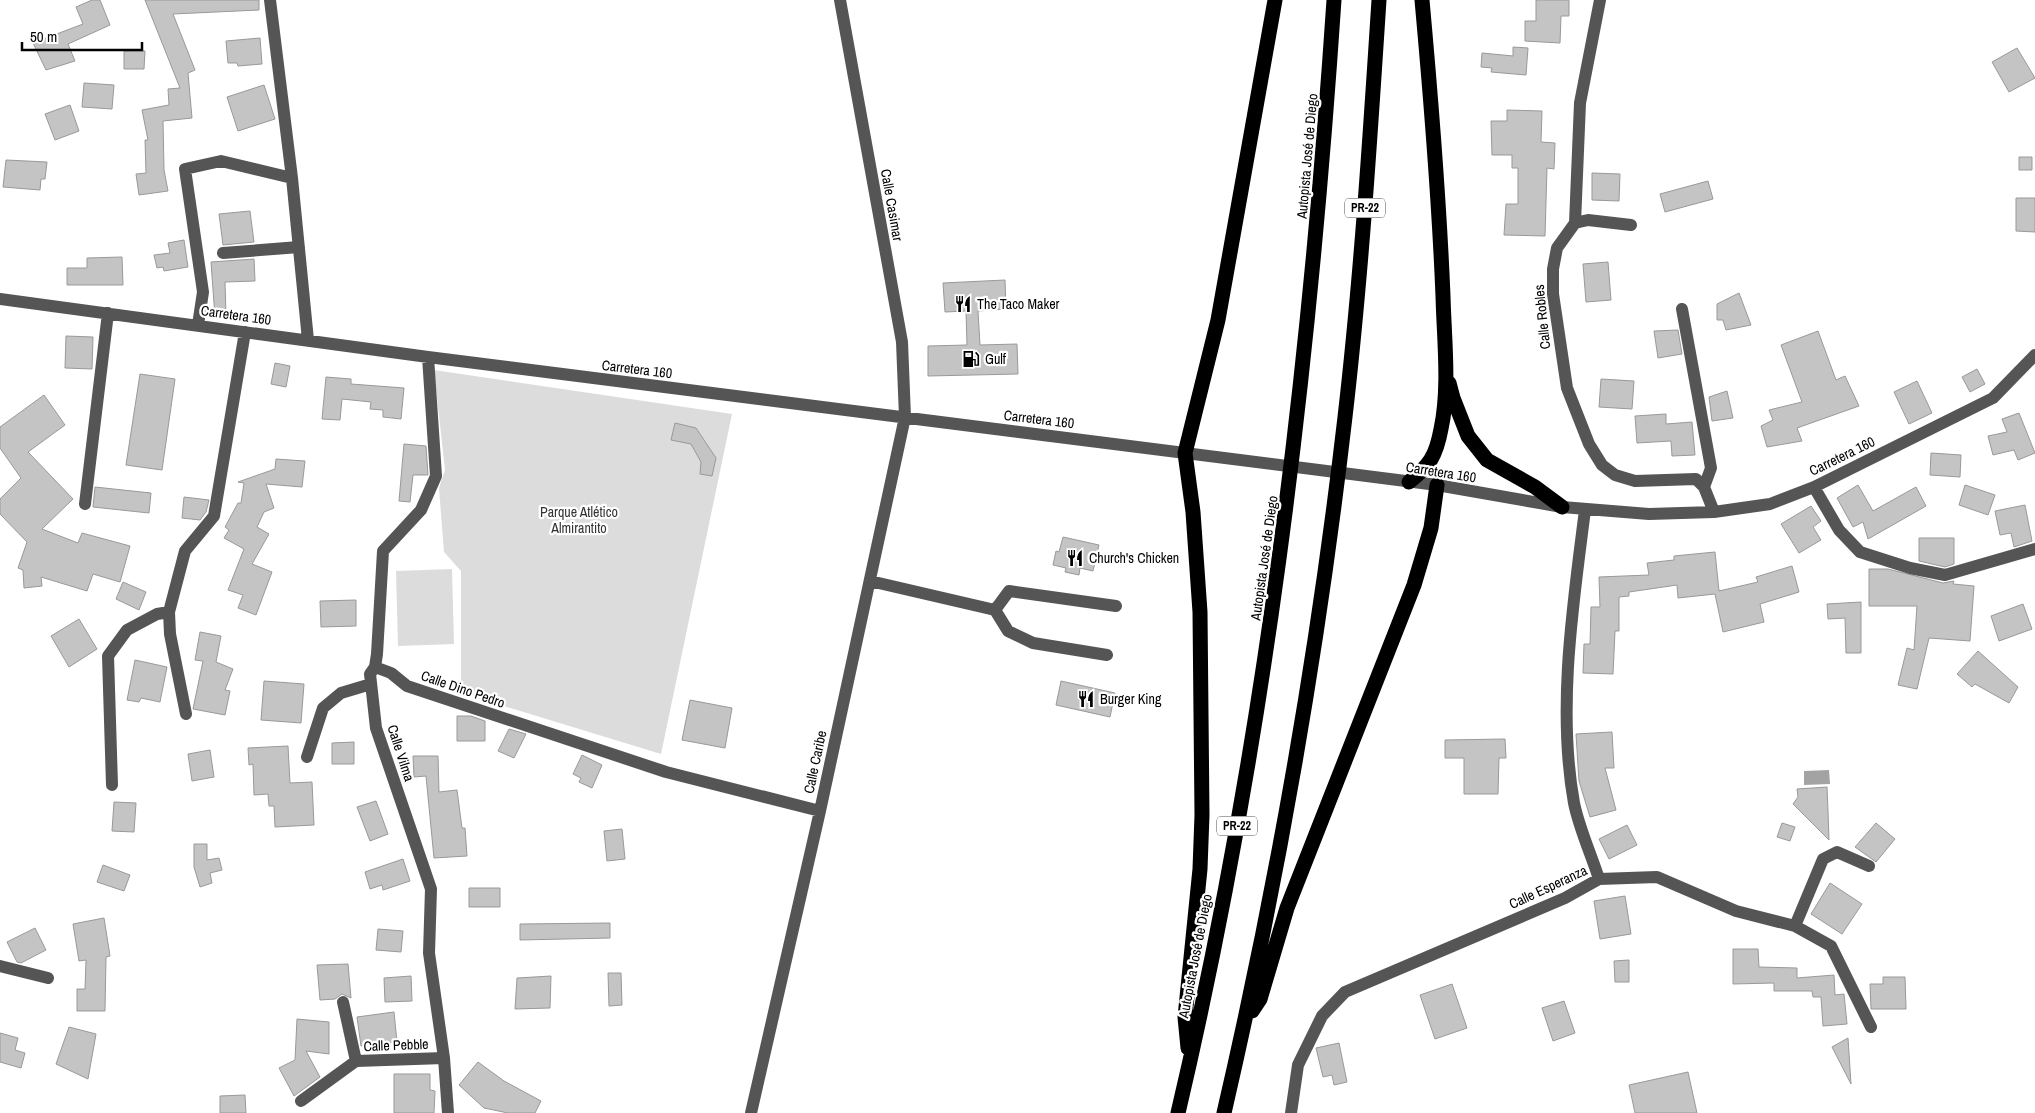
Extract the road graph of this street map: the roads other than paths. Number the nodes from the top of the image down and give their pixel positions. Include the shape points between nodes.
1 (270, 0) edge
2 (840, 0) edge
3 (1275, 0) edge
4 (1334, 0) edge
5 (1379, 0) edge
6 (1422, 0) edge
7 (1600, 0) edge
8 (292, 178) junction
9 (1576, 223) junction
10 (1631, 225) dead end
11 (299, 247) junction
12 (223, 253) dead end
13 (0, 298) edge
14 (1682, 309) dead end
15 (108, 313) junction
16 (198, 326) junction
17 (245, 332) junction
18 (308, 340) junction
19 (2035, 355) edge
20 (428, 358) junction
21 (1445, 366) junction
22 (905, 417) junction
23 (1184, 452) junction
24 (1409, 482) junction
25 (1437, 486) junction
26 (1704, 487) junction
27 (1814, 487) junction
28 (86, 504) dead end
29 (1562, 507) junction
30 (1585, 510) junction
31 (1714, 512) junction
32 (2035, 549) edge
33 (870, 581) junction
34 (1116, 606) dead end
35 (995, 610) junction
36 (169, 612) junction
37 (1107, 655) dead end
38 (375, 667) junction
39 (371, 684) junction
40 (186, 714) dead end
41 (307, 757) dead end
42 (112, 785) dead end
43 (820, 811) junction
44 (1869, 866) dead end
45 (1599, 879) junction
46 (1795, 926) junction
47 (0, 966) edge
48 (48, 978) dead end
49 (343, 1002) dead end
50 (1246, 1018) junction
51 (1872, 1027) dead end
52 (444, 1058) junction
53 (356, 1061) junction
54 (1189, 1067) junction
55 (301, 1101) dead end
56 (448, 1113) edge
57 (751, 1113) edge
58 (1178, 1113) edge
59 (1224, 1113) edge
60 (1291, 1113) edge

1 - 8 street
2 - 22 street, Calle Casimar via 902,342
3 - 23 highway via 1218,320
4 - 54 highway, Autopista José de Diego / PR-22 via 1323,172 1300,406 1270,640
5 - 50 highway, PR-22 via 1368,174 1345,416 1305,698
6 - 21 highway via 1439,196
7 - 9 street via 1580,103
8 - 11 street
8 - 16 street via 221,161 185,168 203,292
9 - 10 street via 1588,220
9 - 26 street, Calle Robles via 1557,248 1553,294 1567,388 1589,444 1602,465 1616,475 1635,481 1696,479
11 - 12 street
11 - 18 street
13 - 15 street, Carretera 160
14 - 26 street via 1711,468
15 - 16 street, Carretera 160
15 - 28 street
16 - 17 street, Carretera 160
17 - 18 street, Carretera 160
17 - 36 street via 214,516 185,551
18 - 20 street, Carretera 160
19 - 27 street, Carretera 160 via 1992,398
20 - 22 street, Carretera 160
20 - 38 street, Calle Vilma via 436,476 421,510 383,551
21 - 24 highway via 1442,428 1436,448 1428,467
21 - 29 highway via 1468,436 1487,460
22 - 23 street, Carretera 160
22 - 33 street, Calle Caribe
23 - 24 street, Carretera 160
23 - 54 highway via 1193,512 1200,612 1202,815 1200,870 1185,1017
24 - 25 street, Carretera 160
25 - 29 street, Carretera 160
25 - 50 highway via 1431,528 1414,585 1287,908 1260,999
26 - 31 street
27 - 31 street, Carretera 160 via 1770,504
27 - 32 street via 1839,530 1860,552 1910,568 1944,575
29 - 30 street, Carretera 160
30 - 31 street, Carretera 160 via 1649,514
30 - 45 street, Calle Esperanza via 1570,650 1569,762 1574,804
33 - 35 street
33 - 43 street, Calle Caribe
34 - 35 street via 1009,591
35 - 37 street via 1008,631 1033,643
36 - 40 street via 170,634
36 - 42 street via 157,614 127,630 108,656
38 - 39 street, Calle Vilma via 370,674
38 - 43 street, Calle Dino Pedro via 390,672 407,686 666,772
39 - 41 street via 341,693 323,708
39 - 52 street, Calle Vilma via 376,728 431,889 429,953
43 - 57 street, Calle Caribe
44 - 46 street via 1837,852 1823,859
45 - 46 street via 1657,877 1736,911
45 - 60 street, Calle Esperanza via 1565,898 1345,992 1322,1016 1298,1065
46 - 51 street via 1831,946
47 - 48 street
49 - 53 street
50 - 59 highway, PR-22
52 - 53 street, Calle Pebble
52 - 56 street, Calle Vilma
53 - 55 street, Calle Pebble
54 - 58 highway, Autopista José de Diego / PR-22

